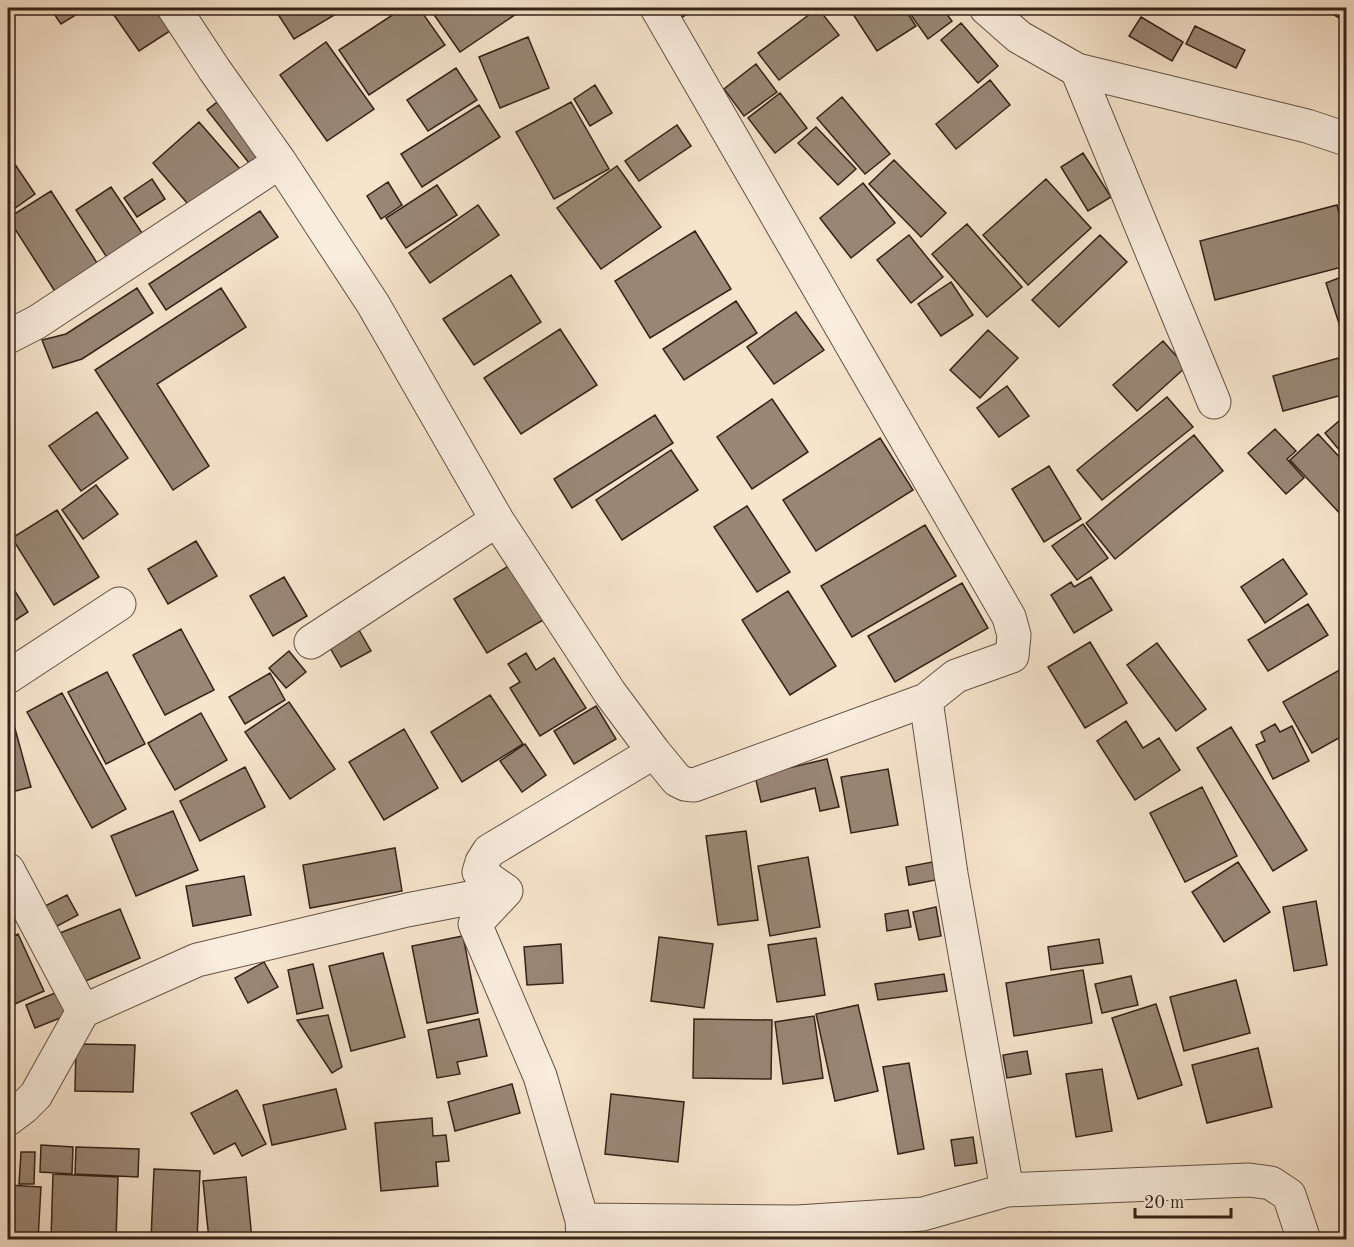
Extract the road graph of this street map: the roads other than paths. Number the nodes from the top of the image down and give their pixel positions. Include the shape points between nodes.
1 (174, 8) edge
2 (657, 8) edge
3 (986, 8) edge
4 (1077, 70) junction
5 (1347, 139) edge
6 (280, 162) junction
7 (8, 337) edge
8 (1214, 402) dead end
9 (497, 520) junction
10 (119, 604) dead end
11 (311, 642) dead end
12 (8, 677) edge
13 (926, 700) junction
14 (654, 752) junction
15 (8, 870) edge
16 (506, 891) junction
17 (83, 1011) junction
18 (8, 1119) edge
19 (1007, 1190) junction
20 (927, 1227) edge
21 (583, 1230) edge
22 (1304, 1239) edge

1 - 6 street
2 - 13 street via 1009,617 1014,636 1012,656 956,676
3 - 4 street via 1019,37
4 - 5 street
4 - 8 street
6 - 7 street via 37,322
6 - 9 street via 373,304
9 - 11 street
9 - 14 street via 610,693
10 - 12 street
13 - 14 street via 694,784 677,780
13 - 19 street via 951,874
14 - 16 street via 489,851 479,872
15 - 17 street
16 - 17 street via 407,910 197,960
16 - 21 street via 475,924 540,1076
17 - 18 street via 36,1095
19 - 20 street
19 - 22 street via 1250,1180 1271,1183 1288,1195
20 - 21 street via 797,1222

